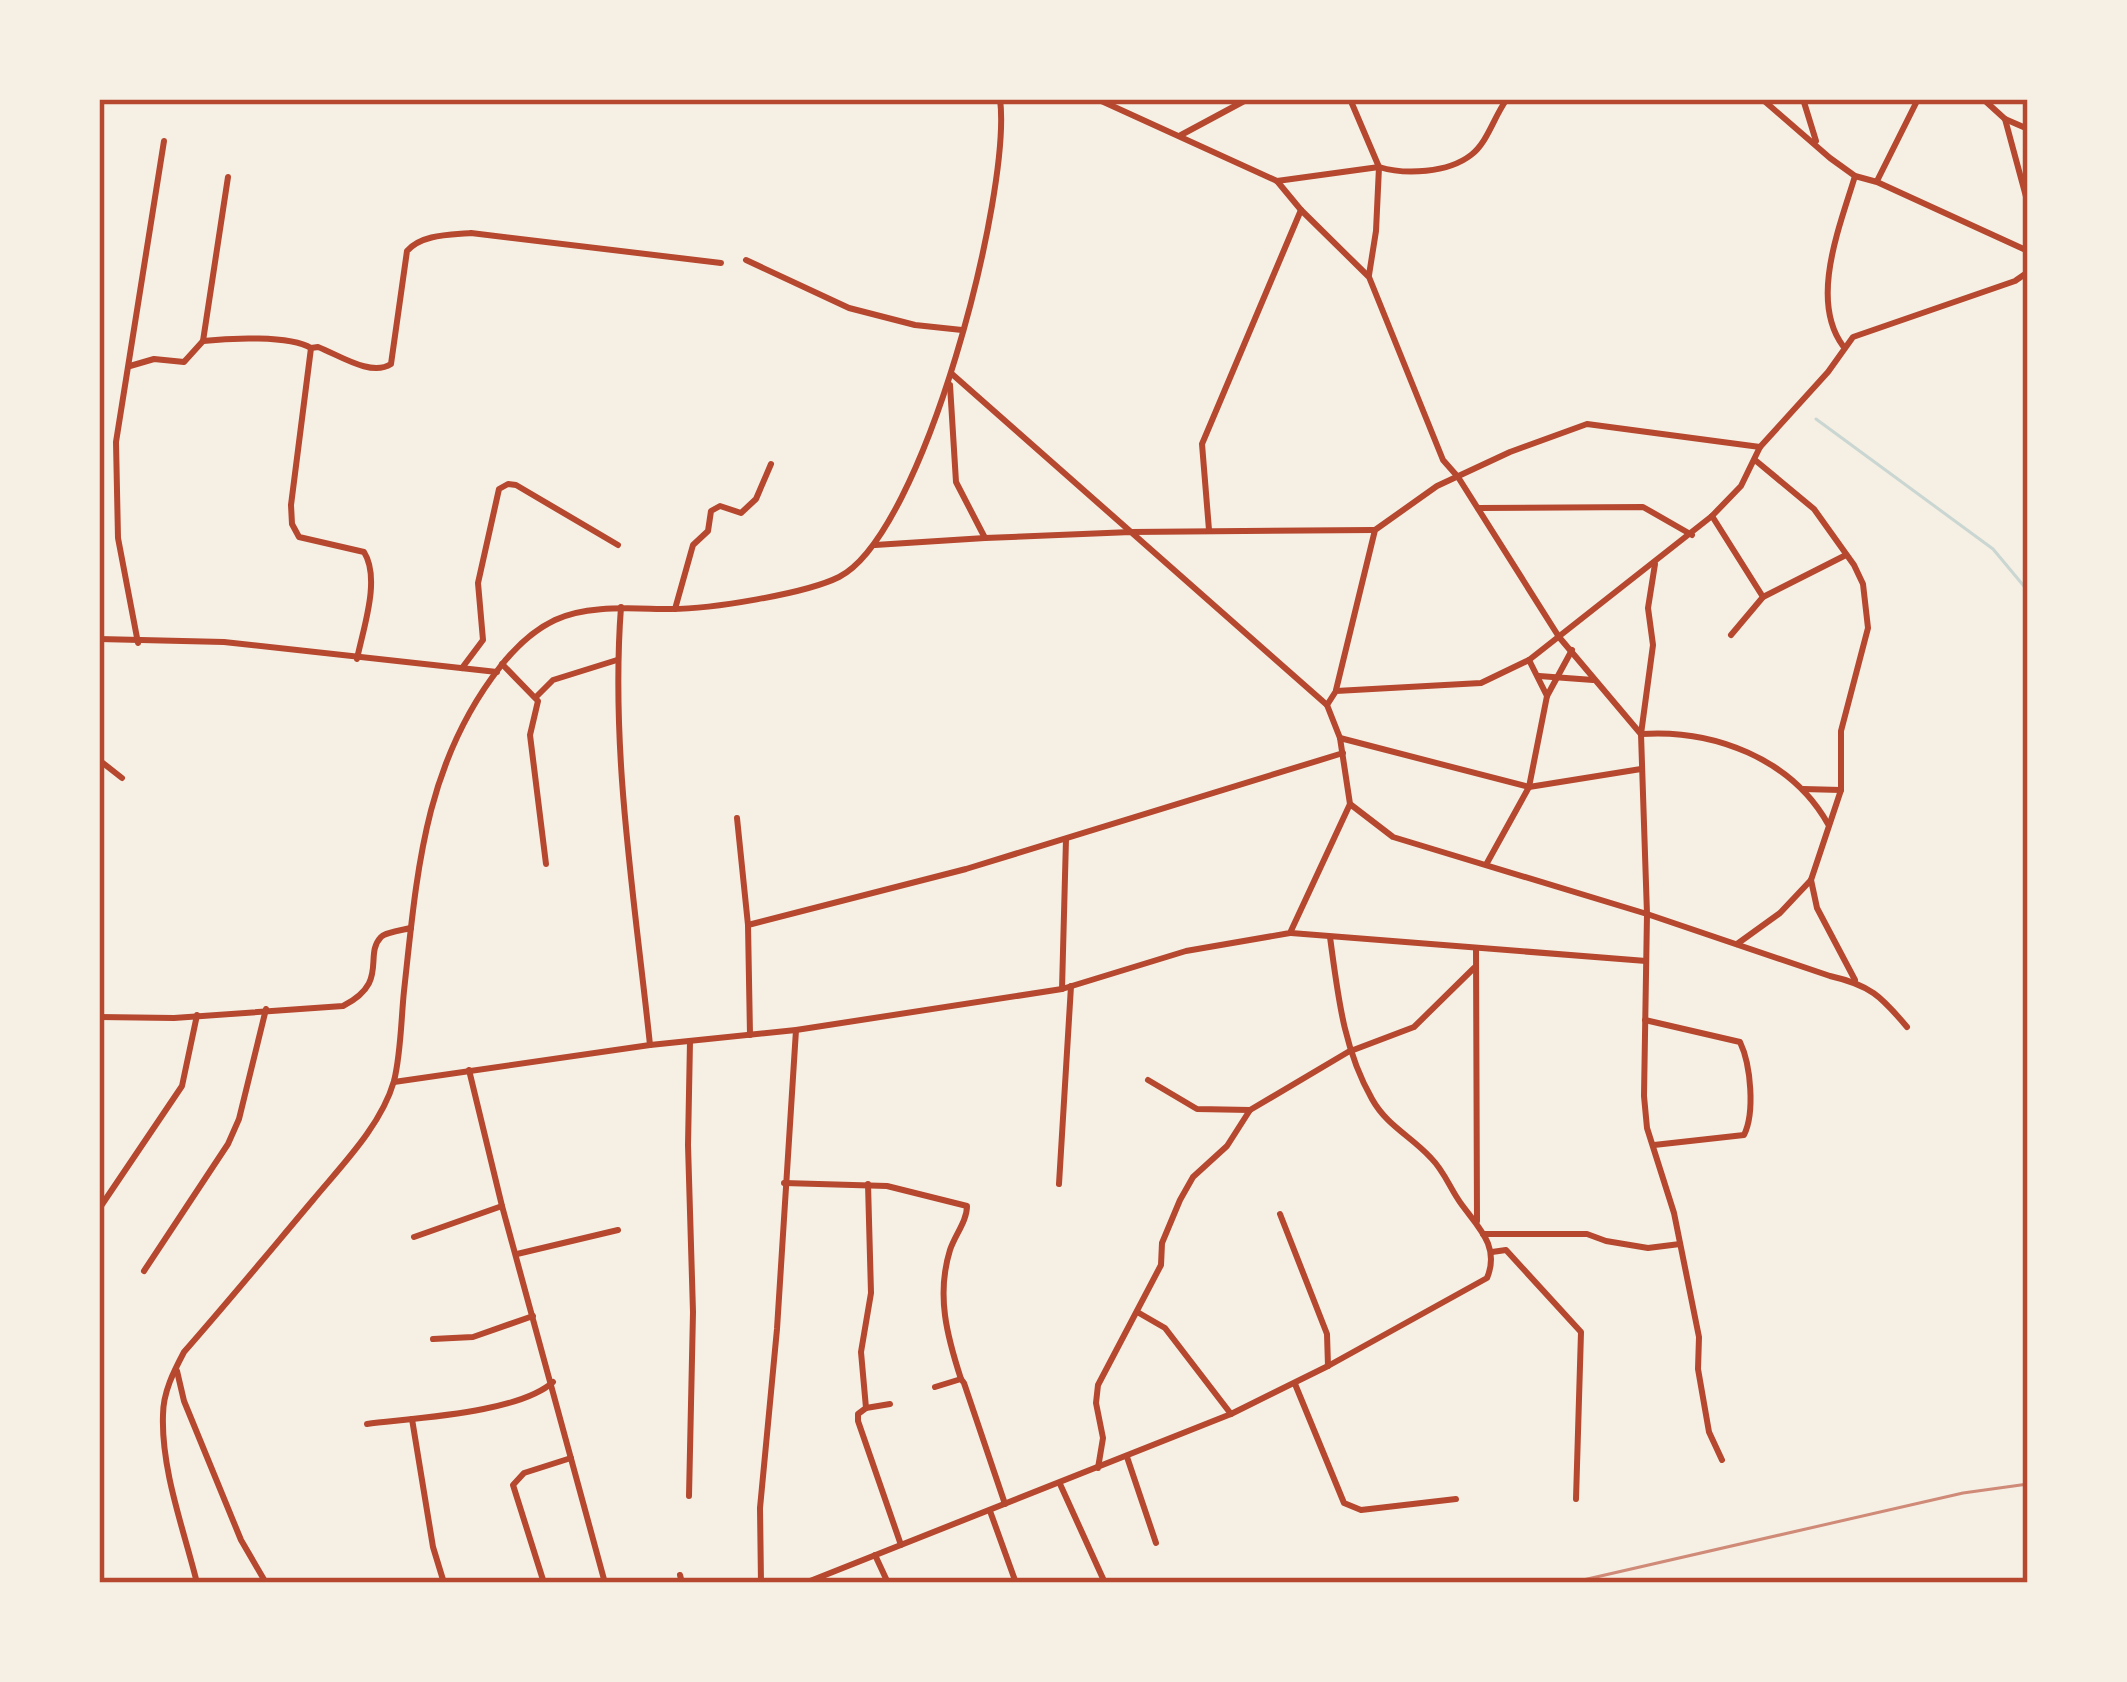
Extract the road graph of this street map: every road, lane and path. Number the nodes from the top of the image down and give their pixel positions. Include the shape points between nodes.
1 (1000, 99) edge
2 (1097, 99) edge
3 (1132, 99) edge
4 (1248, 99) edge
5 (1350, 99) edge
6 (1507, 99) edge
7 (1762, 99) edge
8 (1803, 99) edge
9 (1918, 99) edge
10 (1983, 99) edge
11 (1128, 113) junction
12 (2005, 119) junction
13 (2028, 129) edge
14 (1181, 135) junction
15 (164, 141) dead end
16 (1817, 145) junction
17 (1378, 167) junction
18 (228, 176) dead end
19 (1855, 176) junction
20 (1276, 181) junction
21 (1877, 182) junction
22 (2028, 204) edge
23 (1300, 210) junction
24 (2028, 251) edge
25 (746, 260) dead end
26 (721, 263) dead end
27 (2028, 272) edge
28 (1369, 277) junction
29 (962, 330) junction
30 (203, 341) junction
31 (1843, 346) junction
32 (310, 348) junction
33 (128, 368) junction
34 (951, 377) junction
35 (1760, 447) junction
36 (1755, 460) junction
37 (771, 464) dead end
38 (1458, 477) junction
39 (1478, 508) junction
40 (1712, 516) junction
41 (1209, 530) junction
42 (1375, 530) junction
43 (1131, 532) junction
44 (1691, 536) junction
45 (985, 538) junction
46 (618, 545) dead end
47 (874, 545) junction
48 (1846, 554) junction
49 (1655, 564) junction
50 (1763, 597) junction
51 (621, 608) junction
52 (675, 609) junction
53 (1731, 635) dead end
54 (1559, 637) junction
55 (99, 639) edge
56 (138, 643) junction
57 (1572, 650) junction
58 (357, 659) junction
59 (617, 660) junction
60 (1529, 661) junction
61 (462, 668) junction
62 (500, 668) junction
63 (1559, 675) junction
64 (1539, 676) junction
65 (1593, 680) junction
66 (1336, 691) junction
67 (537, 696) junction
68 (1547, 696) junction
69 (1327, 706) junction
70 (1641, 734) junction
71 (1340, 738) junction
72 (1343, 753) junction
73 (99, 760) edge
74 (1642, 768) junction
75 (122, 778) dead end
76 (1529, 787) junction
77 (1803, 790) junction
78 (1840, 790) junction
79 (1350, 804) junction
80 (737, 818) dead end
81 (1830, 827) junction
82 (1066, 838) junction
83 (1487, 863) junction
84 (546, 864) dead end
85 (1811, 880) junction
86 (1647, 914) junction
87 (748, 926) junction
88 (411, 928) junction
89 (1290, 933) junction
90 (1330, 938) junction
91 (1737, 944) junction
92 (1476, 947) junction
93 (1646, 961) junction
94 (1474, 968) junction
95 (1855, 980) junction
96 (1066, 987) junction
97 (266, 1009) junction
98 (197, 1016) junction
99 (99, 1017) edge
100 (1645, 1020) junction
101 (1907, 1027) dead end
102 (796, 1030) junction
103 (750, 1035) junction
104 (690, 1041) junction
105 (650, 1045) junction
106 (1348, 1052) junction
107 (470, 1070) junction
108 (1148, 1080) dead end
109 (394, 1082) junction
110 (1250, 1110) junction
111 (1654, 1144) junction
112 (784, 1183) junction
113 (868, 1184) junction
114 (1059, 1184) dead end
115 (502, 1205) junction
116 (101, 1206) edge
117 (1280, 1214) dead end
118 (1478, 1221) junction
119 (618, 1230) dead end
120 (1483, 1234) junction
121 (414, 1237) dead end
122 (1680, 1244) junction
123 (1492, 1252) junction
124 (515, 1254) junction
125 (144, 1271) dead end
126 (1139, 1313) junction
127 (532, 1316) junction
128 (433, 1339) dead end
129 (1328, 1366) junction
130 (176, 1367) junction
131 (961, 1379) junction
132 (553, 1382) junction
133 (1294, 1382) junction
134 (935, 1387) dead end
135 (890, 1403) dead end
136 (866, 1408) junction
137 (1231, 1414) junction
138 (412, 1418) junction
139 (368, 1424) dead end
140 (1127, 1457) junction
141 (571, 1458) junction
142 (1722, 1460) dead end
143 (1098, 1468) junction
144 (1060, 1484) junction
145 (688, 1496) dead end
146 (1576, 1498) dead end
147 (1456, 1499) dead end
148 (1005, 1504) junction
149 (989, 1511) junction
150 (1156, 1543) dead end
151 (901, 1545) junction
152 (875, 1555) junction
153 (196, 1583) edge
154 (266, 1583) edge
155 (444, 1583) edge
156 (544, 1583) edge
157 (605, 1583) edge
158 (761, 1583) edge
159 (805, 1583) edge
160 (888, 1583) edge
161 (1016, 1583) edge
162 (1105, 1583) edge

1 - 29 street via 992,211
2 - 11 street
3 - 11 street
4 - 14 street
5 - 17 street
6 - 17 street via 1473,154 1426,170
7 - 16 street
8 - 16 street
9 - 21 street
10 - 12 street
11 - 14 street
12 - 13 street
12 - 22 street
14 - 20 street
15 - 33 street
16 - 19 street
17 - 20 street
17 - 28 street
18 - 30 street
19 - 21 street
19 - 31 street via 1830,270 1829,319
20 - 23 street
21 - 24 street
23 - 28 street
23 - 41 street via 1202,444
25 - 29 street via 850,308
26 - 32 street via 471,233 436,237 407,250 391,364 371,370
27 - 31 street via 1865,330
28 - 38 street via 1443,460
29 - 34 street
30 - 32 street via 286,338
30 - 33 street via 184,362 154,359
31 - 35 street
32 - 58 street via 292,524 299,536 369,559
33 - 56 street via 116,442 118,538
34 - 43 street
34 - 45 street via 956,482
34 - 47 street
35 - 36 street
35 - 38 street via 1587,424
36 - 40 street
36 - 48 street via 1814,509
37 - 52 street via 746,511 713,508
38 - 39 street
38 - 42 street
39 - 44 street via 1643,507
39 - 54 street
40 - 44 street
40 - 50 street
41 - 42 street
41 - 43 street
42 - 66 street
43 - 45 street
43 - 69 street
44 - 49 street
45 - 47 street
46 - 61 street via 516,485 500,489 478,583 482,640
47 - 52 street via 838,578
48 - 50 street
48 - 78 street via 1863,584 1868,628 1841,731
49 - 54 street
49 - 70 street
50 - 53 street
51 - 52 street
51 - 59 street
51 - 62 street via 558,618
54 - 57 street
54 - 60 street
55 - 56 street
56 - 58 street via 224,642
57 - 63 street
57 - 65 street
58 - 61 street
59 - 67 street via 553,680
59 - 105 street
60 - 64 street
60 - 66 street via 1481,683
61 - 62 street
62 - 67 street
62 - 88 street via 442,766
63 - 64 street
63 - 65 street
63 - 68 street
64 - 68 street
65 - 70 street
66 - 69 street
67 - 84 street via 530,735
68 - 76 street
69 - 71 street
70 - 74 street
70 - 77 street via 1690,733 1741,749
71 - 72 street
71 - 76 street
72 - 79 street
72 - 82 street
73 - 75 street
74 - 76 street
74 - 86 street
76 - 83 street
77 - 78 street
77 - 81 street
78 - 81 street
79 - 83 street via 1393,837
79 - 89 street
80 - 87 street
81 - 85 street
82 - 87 street
82 - 96 street
83 - 86 street
85 - 91 street
85 - 95 street
86 - 91 street
86 - 93 street
87 - 103 street
88 - 97 street via 382,935 373,977 353,1001
88 - 109 street
89 - 90 street
89 - 96 street via 1186,951
90 - 92 street
90 - 106 street
91 - 95 street
92 - 93 street
92 - 94 street
93 - 100 street
94 - 106 street via 1414,1027
94 - 118 street
95 - 101 street
96 - 102 street
96 - 114 street
97 - 98 street
97 - 125 street via 228,1144
98 - 99 street
98 - 116 street via 182,1086
100 - 111 street via 1644,1096
100 - 111 street via 1740,1042 1747,1057 1744,1135
102 - 103 street
102 - 112 street
103 - 104 street
104 - 105 street
104 - 145 street
105 - 107 street
106 - 110 street
106 - 118 street via 1390,1125 1427,1153
107 - 109 street
107 - 115 street
108 - 110 street via 1198,1109
109 - 130 street via 371,1128
110 - 126 street via 1180,1200
111 - 122 street
112 - 113 street
112 - 158 street
113 - 131 street via 968,1210 948,1255 942,1309
113 - 136 street
115 - 121 street
115 - 124 street
117 - 129 street via 1327,1334
118 - 120 street
119 - 124 street
120 - 122 street
120 - 123 street
122 - 142 street via 1709,1432
123 - 129 street via 1486,1278
123 - 146 street via 1506,1250 1581,1332
124 - 127 street
126 - 137 street via 1165,1328
126 - 143 street via 1098,1385
127 - 128 street via 473,1337
127 - 132 street
129 - 133 street
130 - 153 street via 162,1412 165,1450
130 - 154 street via 241,1540
131 - 134 street
131 - 148 street
132 - 138 street via 512,1403
132 - 141 street
133 - 137 street
133 - 147 street via 1344,1503 1361,1510
135 - 136 street
136 - 151 street via 858,1420
137 - 140 street
138 - 139 street
138 - 155 street
140 - 143 street
140 - 150 street
141 - 156 street via 524,1473 513,1485
141 - 157 street
143 - 144 street
144 - 148 street
144 - 162 street
148 - 149 street
149 - 151 street
149 - 161 street
151 - 152 street
152 - 159 street
152 - 160 street

